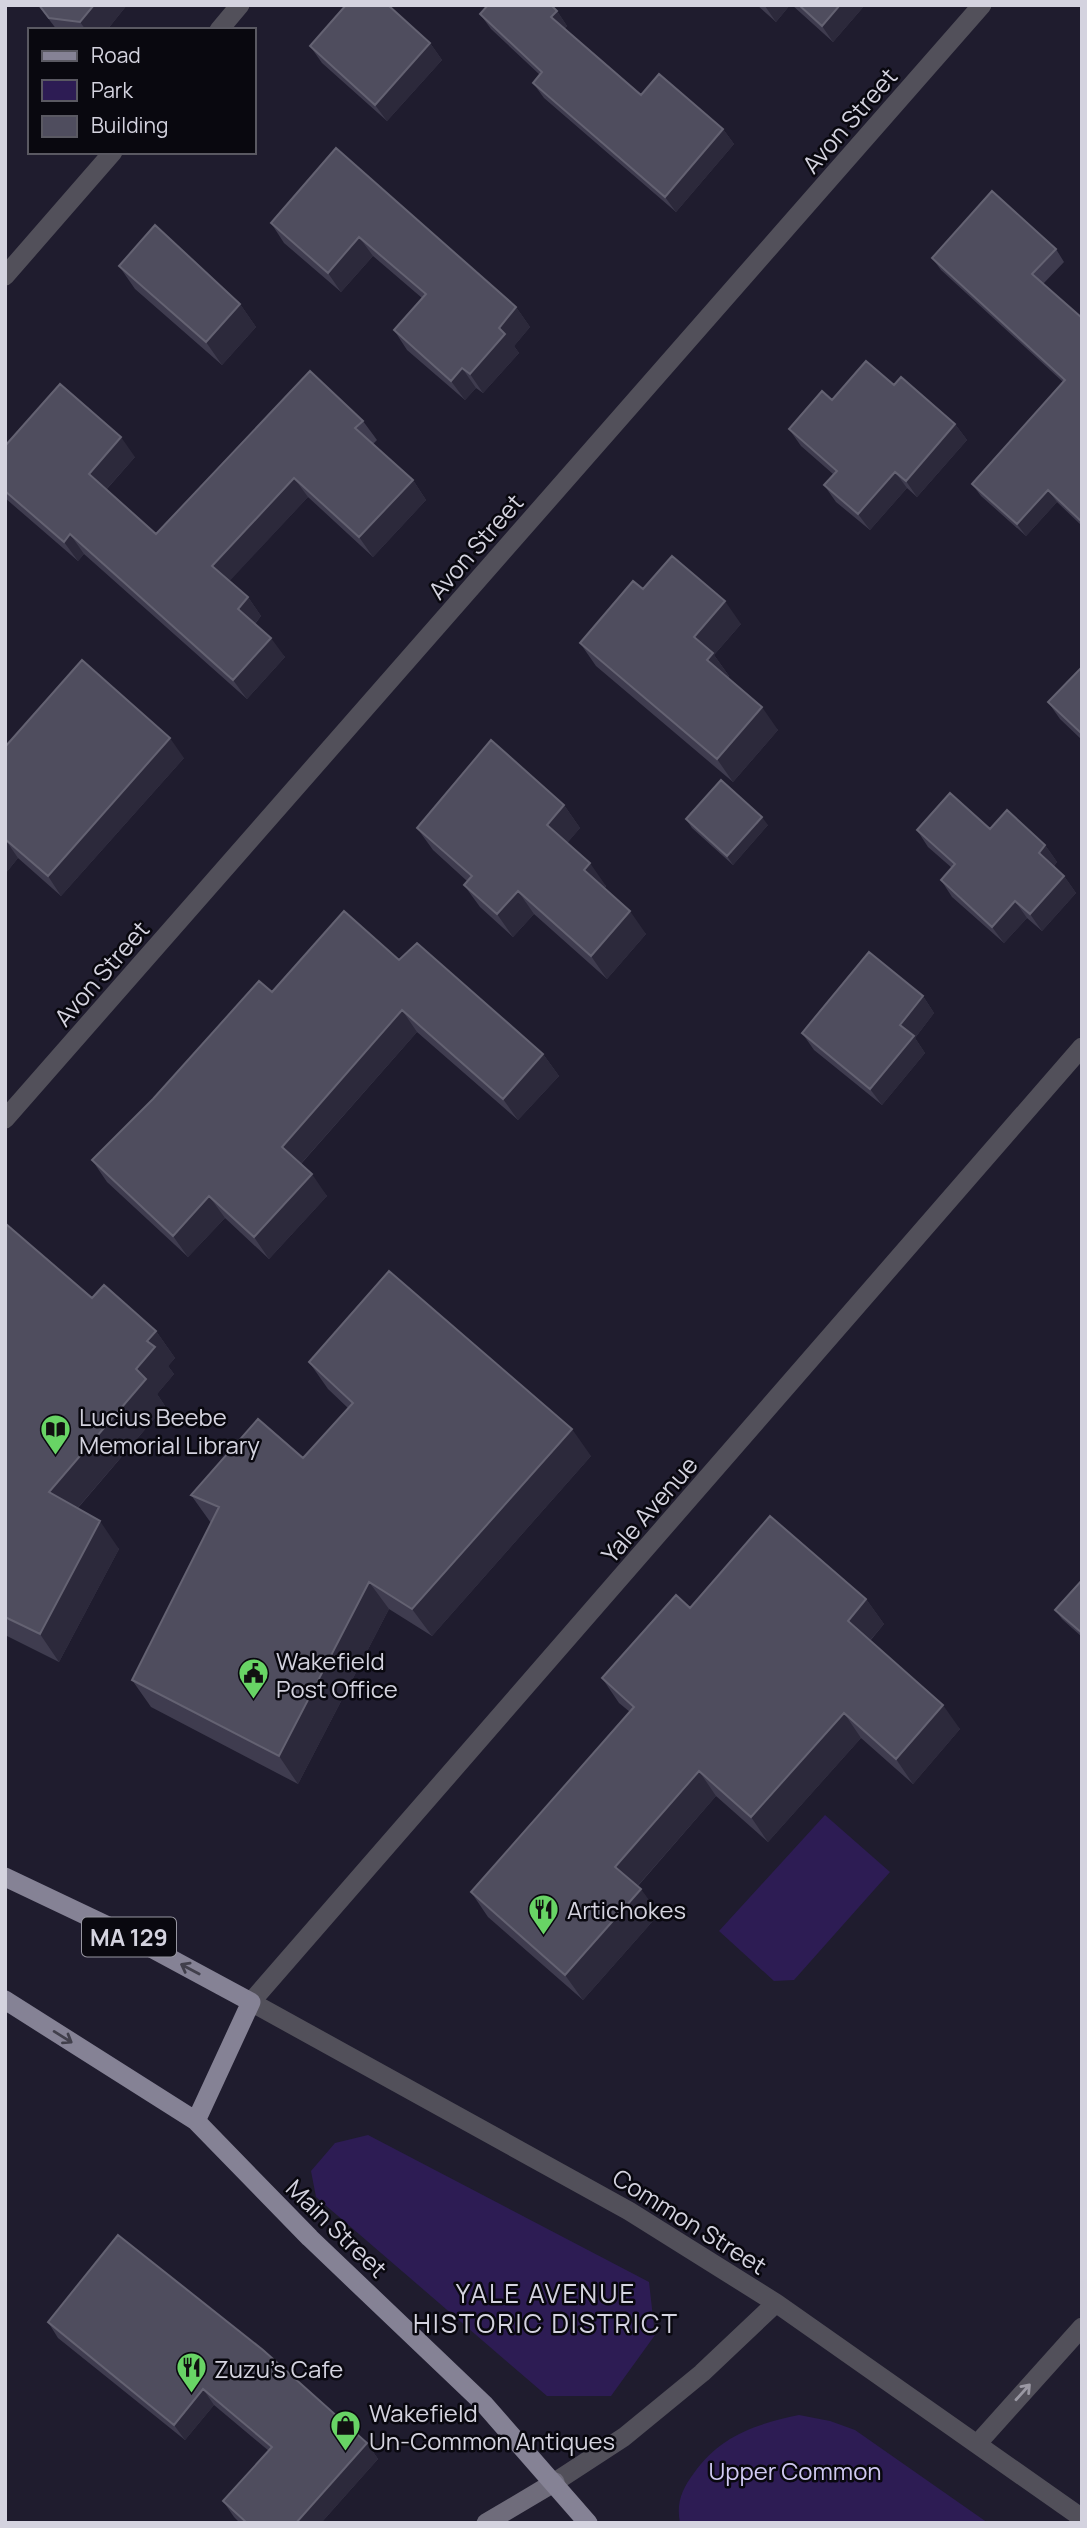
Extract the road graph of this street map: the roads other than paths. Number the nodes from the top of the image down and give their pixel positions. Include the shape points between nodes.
1 (240, 5) edge
2 (982, 5) edge
3 (221, 28) edge
4 (111, 154) edge
5 (5, 276) edge
6 (1082, 1047) edge
7 (5, 1119) edge
8 (5, 1877) edge
9 (5, 2000) edge
10 (251, 2002) junction
11 (196, 2120) junction
12 (776, 2303) junction
13 (1082, 2327) edge
14 (978, 2443) junction
15 (555, 2482) junction
16 (1082, 2518) edge
17 (486, 2523) edge
18 (588, 2523) edge

1 - 3 street
2 - 7 street, Avon Street
4 - 5 street
6 - 10 street, Yale Avenue
10 -> 8 main road, MA 129 via 125,1934
9 -> 11 main road, Main Street
10 - 11 main road
10 - 12 street, Common Street via 629,2211
11 - 15 main road, Main Street via 310,2238 484,2403
12 - 14 street, Common Street
12 - 15 street via 634,2429
14 -> 13 street
14 - 16 street, Common Street
15 - 17 main road
15 - 18 main road, Main Street

